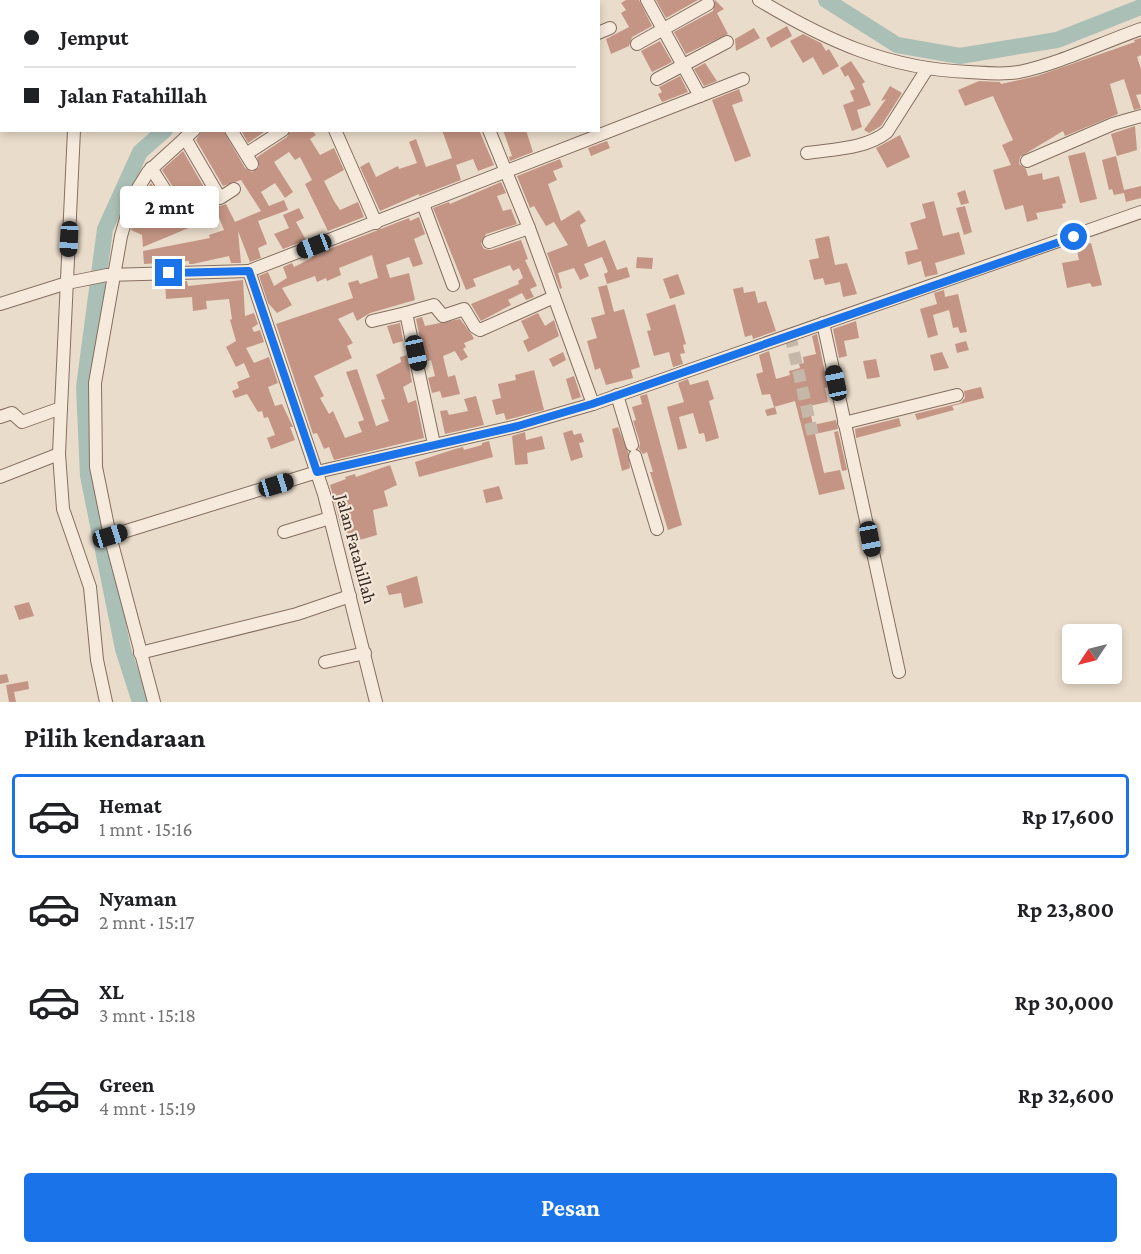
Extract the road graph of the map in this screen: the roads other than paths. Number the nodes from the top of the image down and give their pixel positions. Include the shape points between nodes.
1 (647, 0) edge
2 (759, 0) edge
3 (708, 4) dead end
4 (663, 27) junction
5 (1141, 30) edge
6 (727, 42) dead end
7 (637, 44) dead end
8 (684, 65) junction
9 (927, 69) junction
10 (657, 79) dead end
11 (743, 79) dead end
12 (700, 96) junction
13 (1141, 116) edge
14 (74, 132) edge
15 (232, 132) edge
16 (281, 132) edge
17 (336, 132) edge
18 (490, 132) edge
19 (190, 134) edge
20 (807, 153) dead end
21 (1027, 161) dead end
22 (151, 168) junction
23 (505, 172) junction
24 (234, 189) dead end
25 (206, 197) dead end
26 (423, 204) junction
27 (1141, 212) edge
28 (376, 223) junction
29 (529, 228) junction
30 (489, 242) dead end
31 (249, 271) junction
32 (110, 275) junction
33 (70, 282) junction
34 (453, 285) dead end
35 (554, 297) junction
36 (0, 304) edge
37 (406, 313) junction
38 (372, 321) dead end
39 (823, 323) junction
40 (617, 395) junction
41 (957, 395) dead end
42 (592, 404) junction
43 (61, 408) junction
44 (0, 417) edge
45 (844, 423) junction
46 (434, 444) junction
47 (59, 454) junction
48 (317, 472) junction
49 (0, 477) edge
50 (330, 518) junction
51 (657, 529) dead end
52 (284, 531) dead end
53 (110, 536) junction
54 (350, 596) junction
55 (140, 653) junction
56 (365, 653) junction
57 (325, 662) dead end
58 (899, 672) dead end
59 (106, 702) edge
60 (154, 702) edge
61 (376, 702) edge

1 - 4 street
2 - 9 street via 808,29 865,53
3 - 4 street
4 - 7 street
4 - 8 street
5 - 9 street via 1019,72
6 - 8 street
8 - 10 street
8 - 12 street
9 - 20 street via 881,137
11 - 12 street
12 - 23 street
13 - 21 street
14 - 33 street
15 - 16 street via 249,159
17 - 28 street
18 - 23 street
19 - 22 street
19 - 24 street via 219,198
22 - 25 street via 180,212
22 - 32 street via 132,198
23 - 26 street
23 - 29 street
26 - 28 street
26 - 34 street
27 - 39 street
28 - 31 street
29 - 30 street
29 - 35 street
31 - 32 street
31 - 48 street, Jalan Fatahillah
32 - 33 street
32 - 53 street via 95,384 96,467
33 - 36 street
33 - 43 street
35 - 37 street via 480,330 464,309 443,316 434,305
35 - 42 street
37 - 38 street
37 - 46 street
39 - 40 street
39 - 45 street
40 - 42 street
40 - 51 street
41 - 45 street
42 - 46 street via 518,426
43 - 44 street via 22,422 12,413
43 - 47 street
45 - 58 street
46 - 48 street
47 - 49 street
47 - 59 street via 63,509 90,586 97,660
48 - 50 street, Jalan Fatahillah
48 - 53 street
50 - 52 street
50 - 54 street, Jalan Fatahillah
53 - 55 street
54 - 55 street via 297,614
54 - 56 street, Jalan Fatahillah
55 - 60 street
56 - 57 street
56 - 61 street, Jalan Fatahillah

